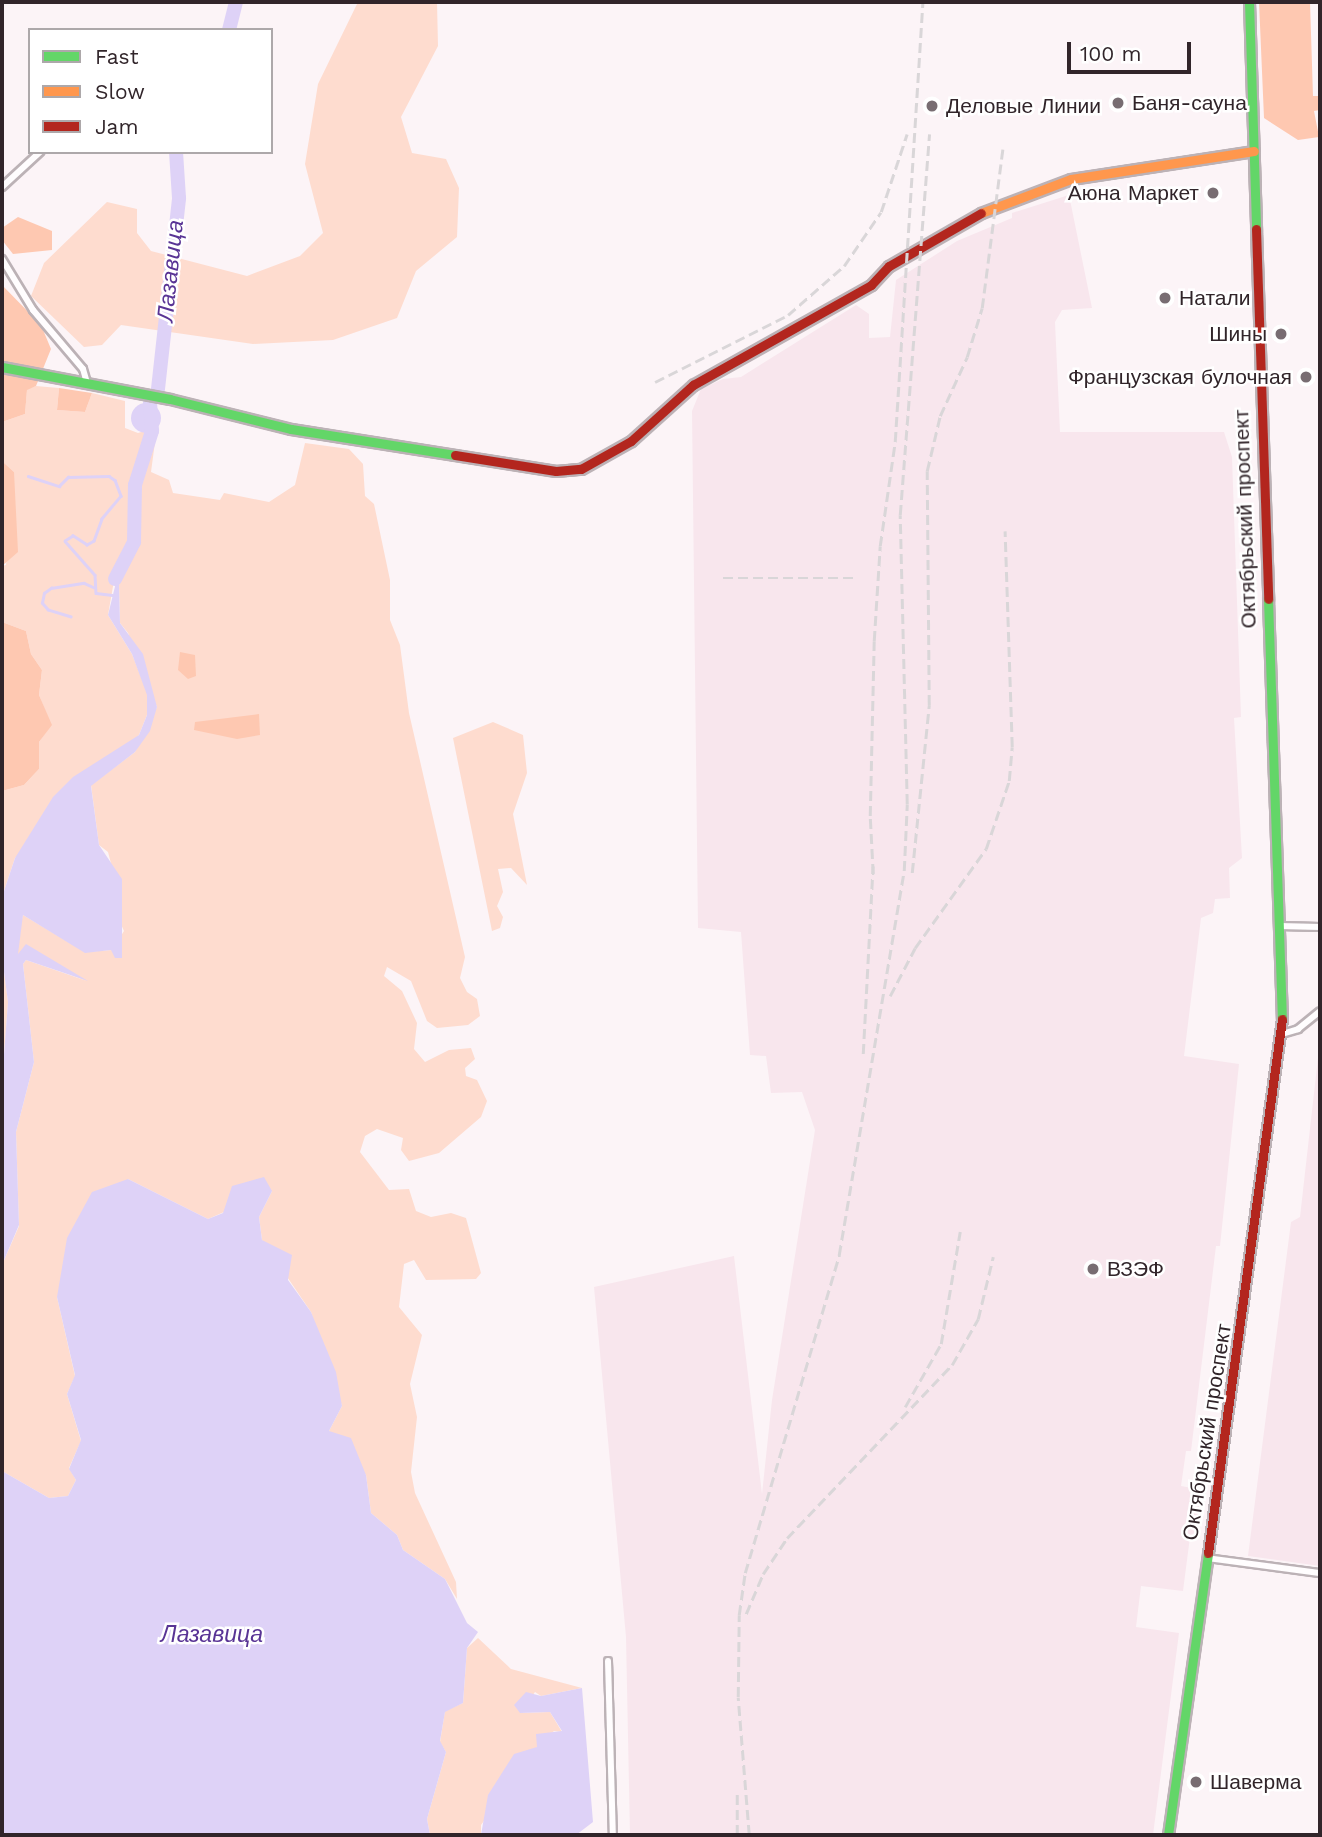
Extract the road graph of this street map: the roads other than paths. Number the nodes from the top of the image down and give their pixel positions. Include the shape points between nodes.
1 (1249, 2) edge
2 (1254, 151) junction
3 (38, 154) edge
4 (2, 187) edge
5 (2, 259) edge
6 (2, 367) edge
7 (87, 383) junction
8 (1279, 926) junction
9 (1320, 927) edge
10 (1320, 1011) edge
11 (1282, 1034) junction
12 (1205, 1558) junction
13 (1320, 1573) edge
14 (608, 1661) dead end
15 (613, 1835) edge
16 (1168, 1835) edge

1 - 2 main road, Октябрьский проспект
2 - 7 main road via 1071,179 998,204 889,266 871,285 693,385 631,441 605,460 581,469 556,471 291,429
2 - 8 main road, Октябрьский проспект
3 - 4 street
5 - 7 street via 33,310 83,369
6 - 7 main road
8 - 9 street
8 - 11 main road, Октябрьский проспект
10 - 11 street via 1298,1029
11 - 12 main road, Октябрьский проспект
12 - 13 street
12 - 16 main road, Октябрьский проспект
14 - 15 street

